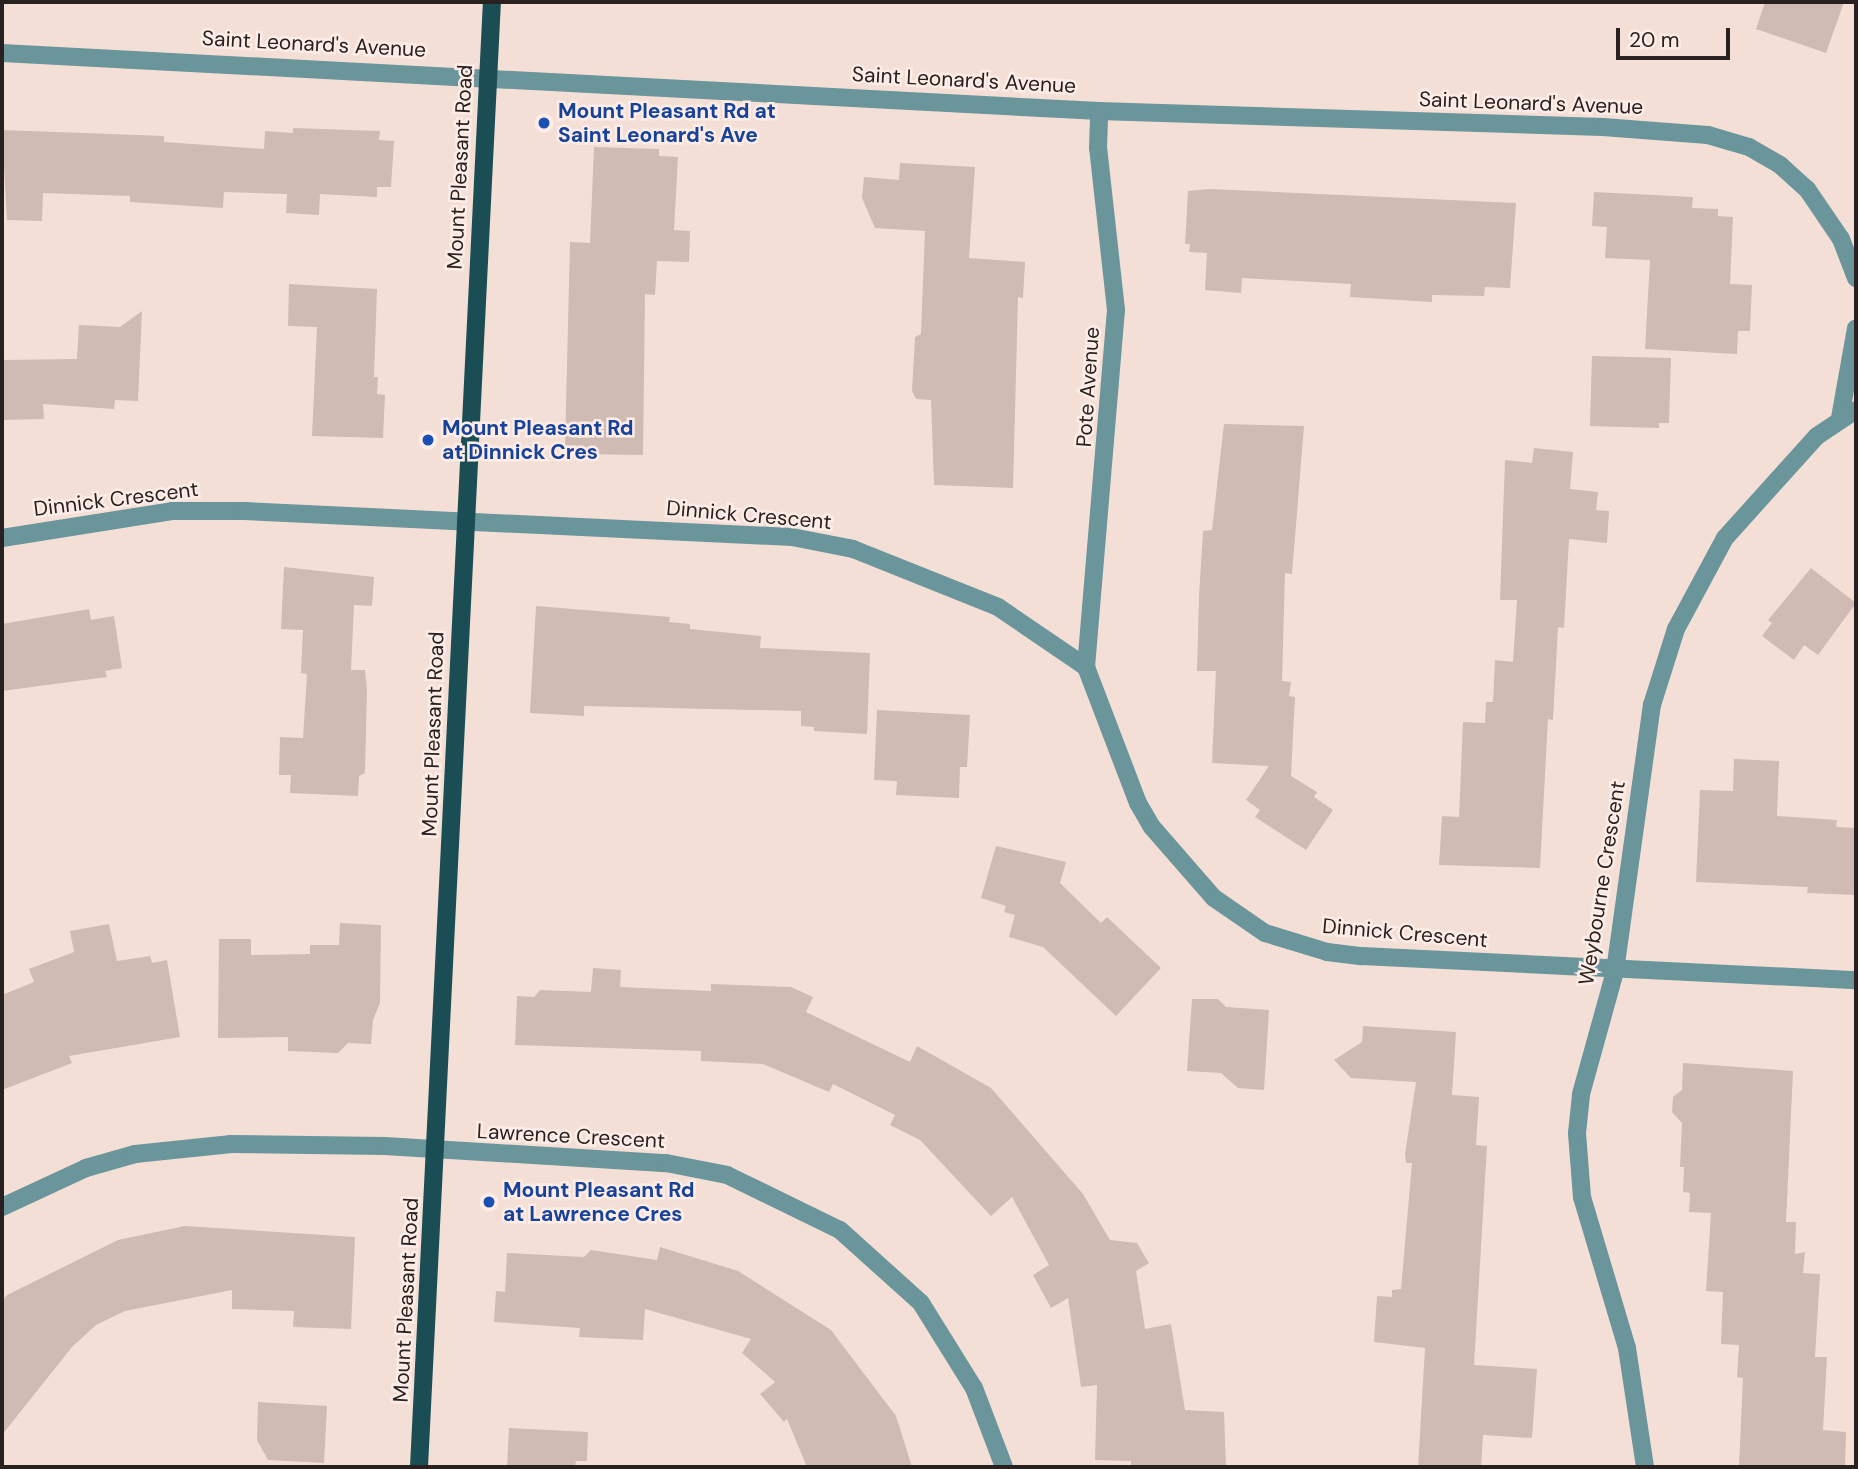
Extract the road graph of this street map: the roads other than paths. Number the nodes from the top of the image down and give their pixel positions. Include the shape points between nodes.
1 (492, 2) edge
2 (2, 53) edge
3 (487, 76) junction
4 (1100, 111) junction
5 (1856, 278) edge
6 (1856, 328) edge
7 (1848, 414) edge
8 (465, 521) junction
9 (2, 538) edge
10 (1086, 667) junction
11 (1615, 971) junction
12 (1856, 980) edge
13 (438, 1151) junction
14 (2, 1207) edge
15 (419, 1467) edge
16 (1004, 1467) edge
17 (1644, 1467) edge

1 - 3 main road, Mount Pleasant Road
2 - 3 street, Saint Leonard's Avenue
3 - 4 street, Saint Leonard's Avenue
3 - 8 main road, Mount Pleasant Road
4 - 5 street, Saint Leonard's Avenue via 1603,127 1708,135 1749,147 1780,165 1807,189 1841,239
4 - 10 street, Pote Avenue via 1098,148 1116,310
6 - 7 street
7 - 11 street, Weybourne Crescent via 1744,514 1706,571 1676,629 1658,680 1645,744
8 - 9 street, Dinnick Crescent via 172,511
8 - 10 street, Dinnick Crescent via 792,537 853,548 998,607
8 - 13 main road, Mount Pleasant Road
10 - 11 street, Dinnick Crescent via 1138,803 1152,827 1214,898 1265,933 1327,952 1362,956
11 - 12 street, Dinnick Crescent
11 - 17 street, Weybourne Crescent via 1581,1094 1578,1158 1588,1221 1628,1348
13 - 14 street, Lawrence Crescent via 231,1144 135,1154 86,1168
13 - 15 main road, Mount Pleasant Road
13 - 16 street, Lawrence Crescent via 666,1163 727,1175 840,1230 921,1303 951,1345 974,1388

